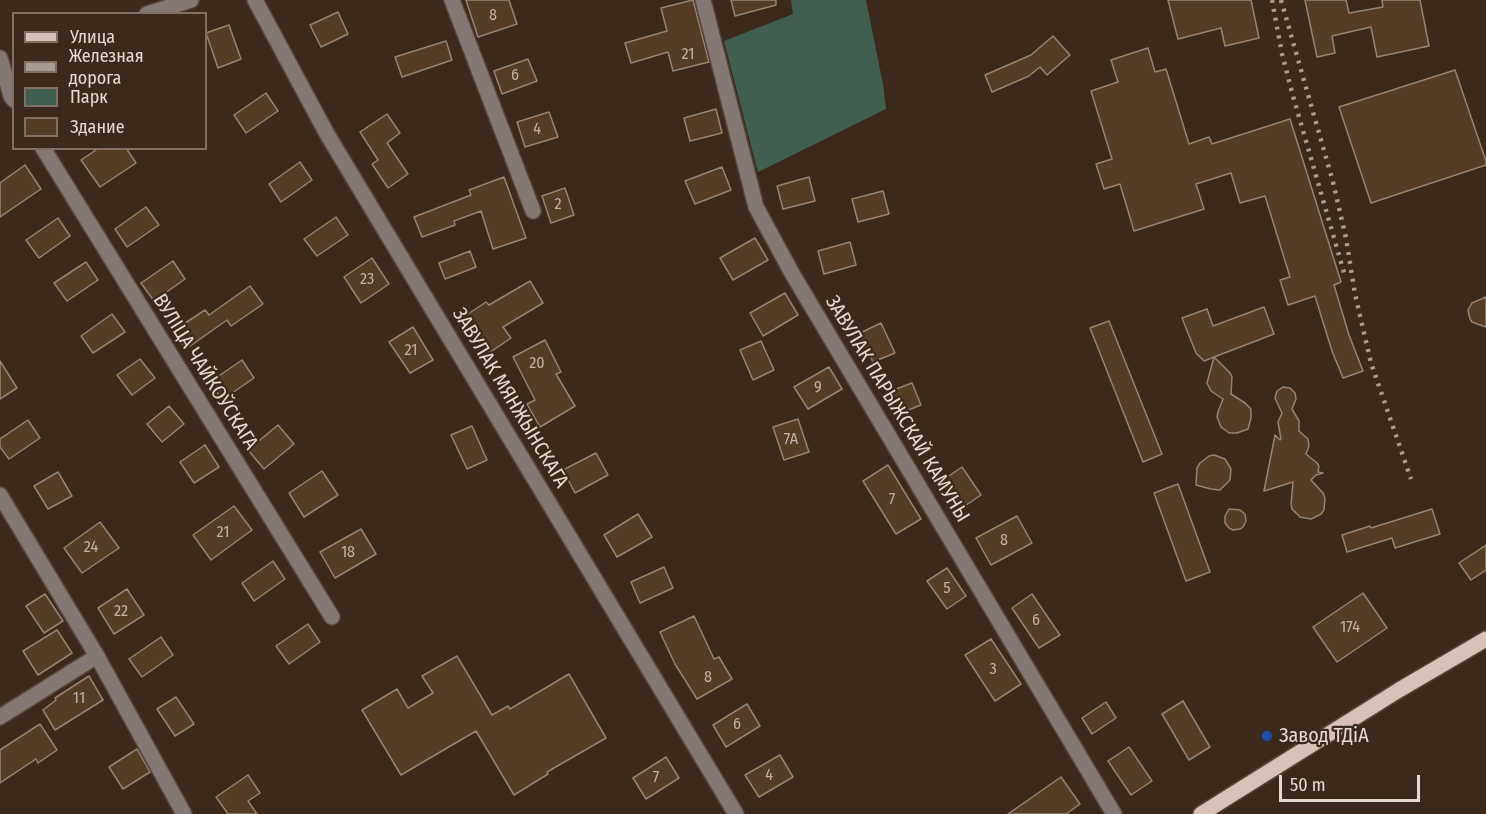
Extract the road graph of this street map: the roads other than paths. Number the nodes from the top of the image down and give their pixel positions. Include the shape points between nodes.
1 (191, 0) edge
2 (255, 0) edge
3 (452, 0) edge
4 (703, 0) edge
5 (153, 12) edge
6 (0, 58) edge
7 (12, 97) edge
8 (44, 150) edge
9 (533, 211) dead end
10 (0, 495) edge
11 (332, 617) dead end
12 (1486, 639) edge
13 (97, 656) junction
14 (0, 717) edge
15 (184, 814) edge
16 (736, 814) edge
17 (1114, 814) edge
18 (1201, 814) edge

1 - 5 street
2 - 16 street, ЗАВУЛАК МЯНЖЫНСКАГА via 327,134
3 - 9 street
4 - 17 street, ЗАВУЛАК ПАРЫЖСКАЙ КАМУНЫ via 756,207
6 - 7 street
8 - 11 street, ВУЛІЦА ЧАЙКОЎСКАГА
10 - 13 street
12 - 18 main road
13 - 14 street
13 - 15 street

